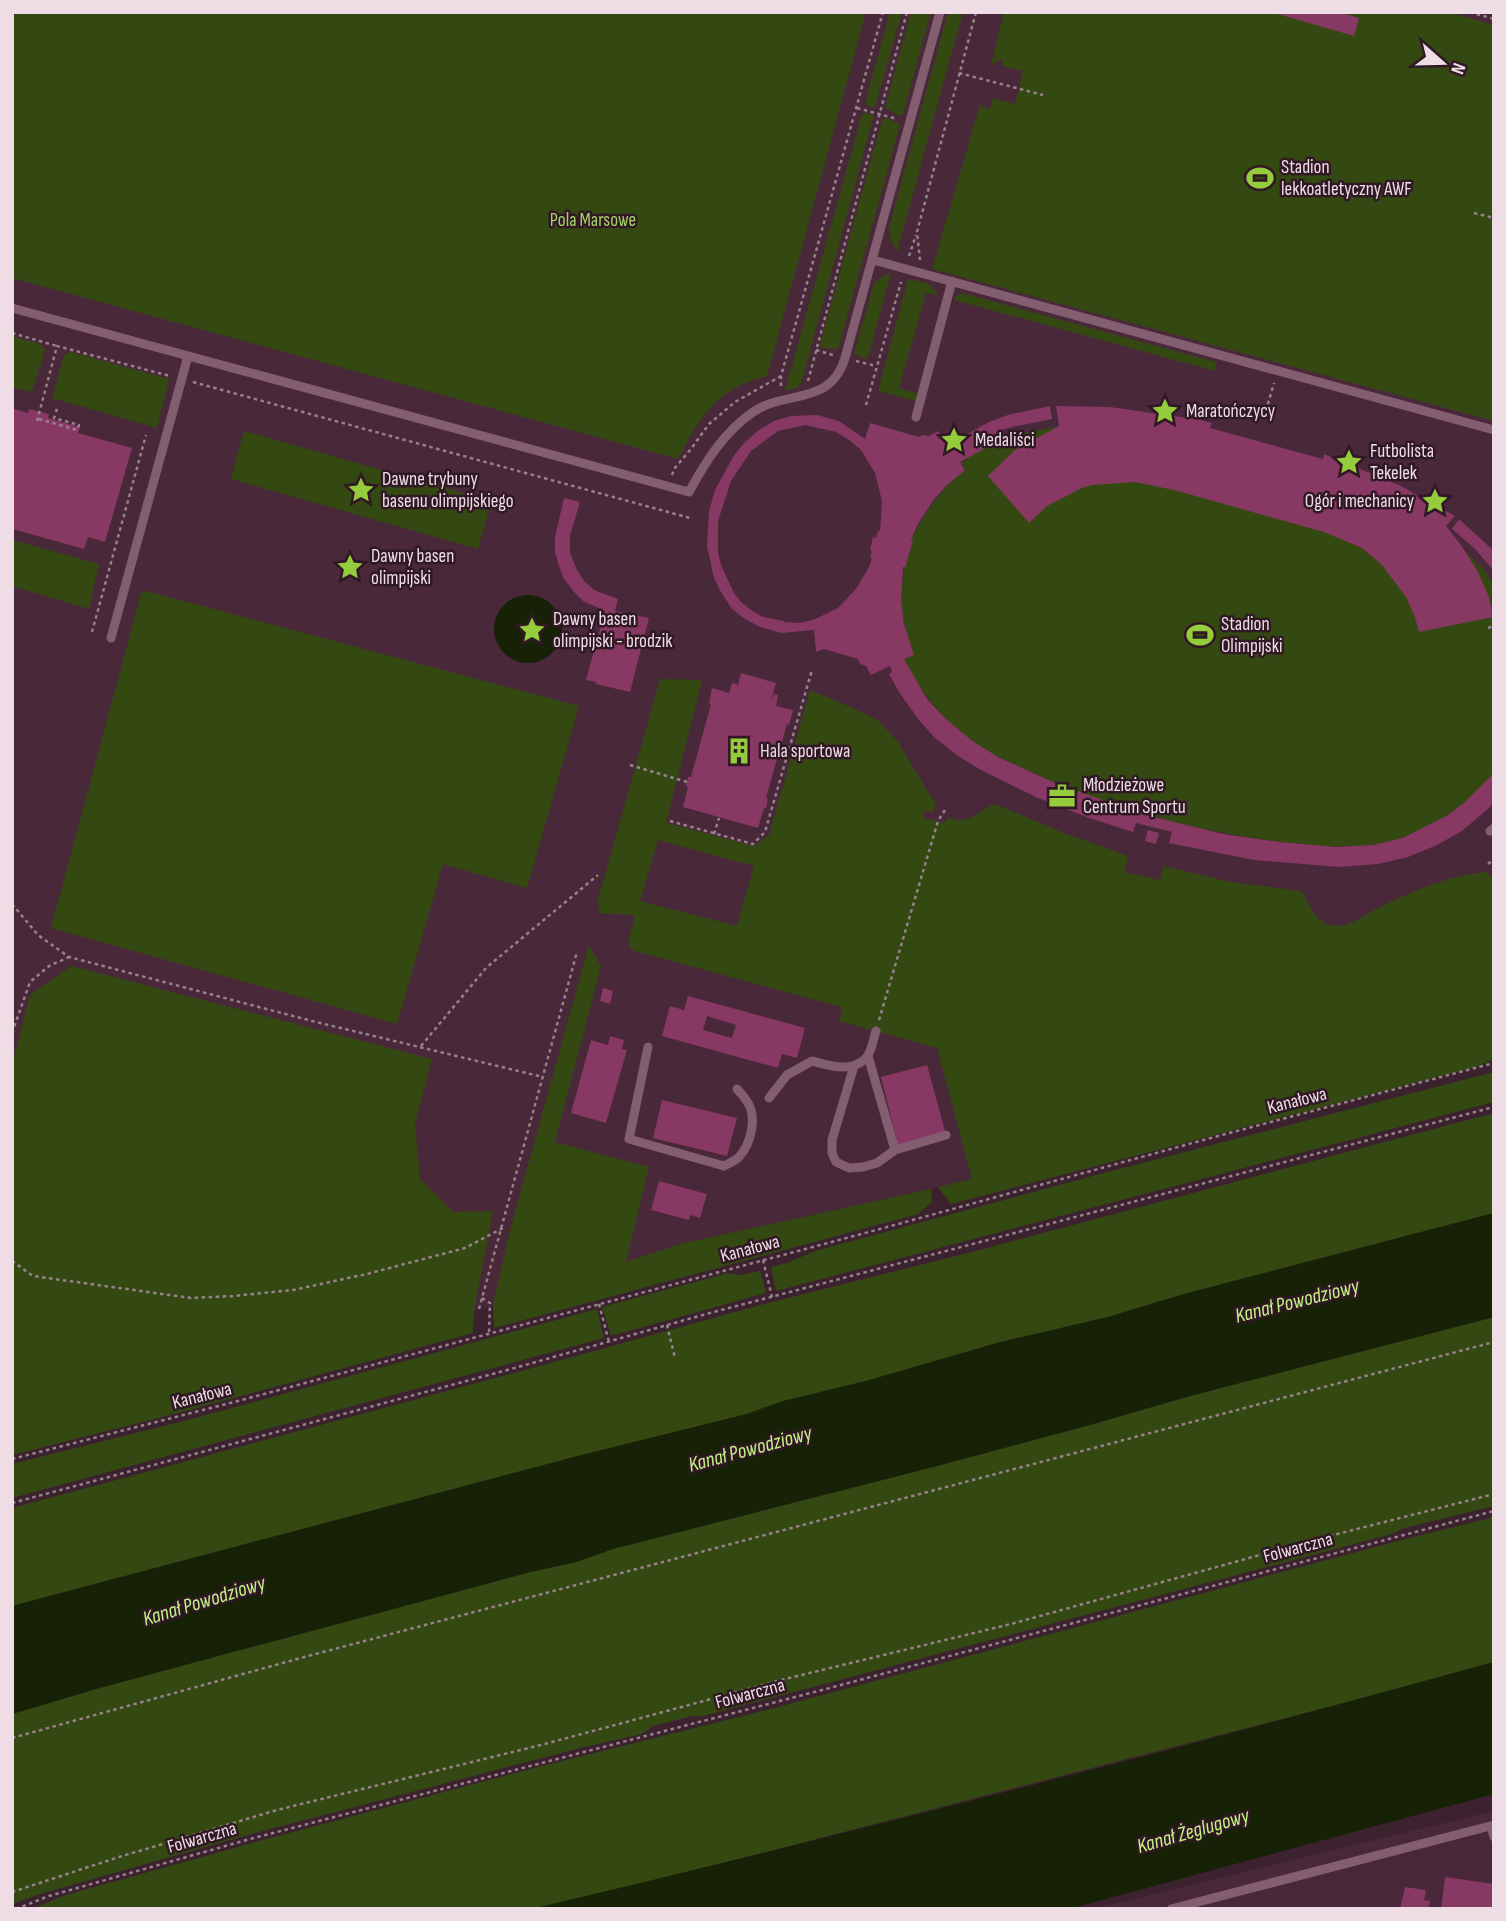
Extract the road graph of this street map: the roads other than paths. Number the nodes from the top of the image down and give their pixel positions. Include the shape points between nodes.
1 (940, 12) edge
2 (873, 260) junction
3 (952, 281) junction
4 (12, 308) edge
5 (188, 356) junction
6 (916, 417) dead end
7 (1494, 430) edge
8 (111, 638) dead end
9 (876, 1031) road end
10 (648, 1047) dead end
11 (868, 1056) junction
12 (854, 1066) junction
13 (737, 1089) dead end
14 (769, 1098) dead end
15 (946, 1135) dead end
16 (895, 1150) junction
17 (1492, 1826) edge
18 (1494, 1837) edge
19 (1171, 1909) edge

1 - 2 lane
2 - 3 lane
2 - 5 lane via 838,375 814,393 755,410 730,430 689,492
3 - 6 lane
3 - 7 lane
4 - 5 lane
5 - 8 lane
9 - 11 lane
10 - 13 lane via 629,1139 724,1166 736,1160 750,1138 750,1105
11 - 12 lane
11 - 16 lane
12 - 14 lane via 812,1061 787,1075
12 - 16 lane via 832,1140 836,1162 849,1168 863,1167
15 - 16 lane
17 - 18 lane
17 - 19 lane

